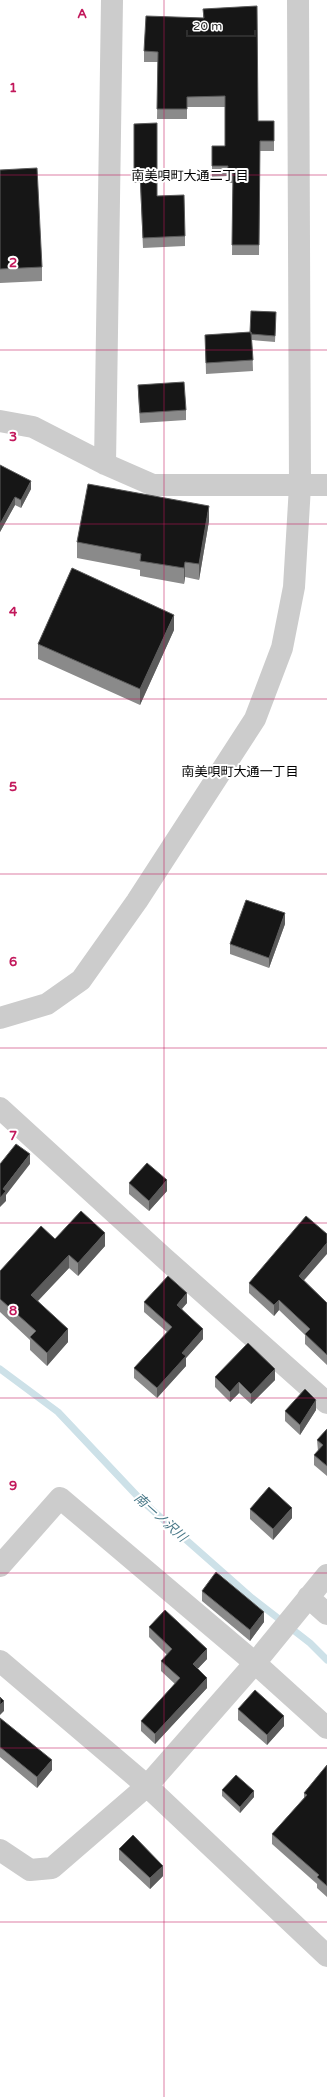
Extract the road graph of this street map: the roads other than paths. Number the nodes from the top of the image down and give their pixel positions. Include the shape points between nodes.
1 (112, 0) edge
2 (298, 0) edge
3 (0, 421) edge
4 (105, 464) junction
5 (327, 485) edge
6 (300, 486) junction
7 (0, 1018) edge
8 (0, 1108) edge
9 (327, 1403) edge
10 (0, 1566) edge
11 (327, 1575) edge
12 (303, 1604) junction
13 (327, 1614) edge
14 (0, 1661) edge
15 (255, 1663) junction
16 (327, 1728) edge
17 (147, 1786) junction
18 (0, 1850) edge
19 (327, 1956) edge

1 - 4 street
2 - 6 street
3 - 4 street via 33,427
4 - 6 street via 153,485
5 - 6 street
6 - 7 street via 294,587 282,648 255,719 137,901 81,980 47,1004
8 - 9 street via 162,1257
10 - 15 street via 60,1498
11 - 12 street
12 - 13 street
12 - 15 street
14 - 17 street
15 - 16 street
15 - 17 street
17 - 18 street via 52,1868 30,1870
17 - 19 street

